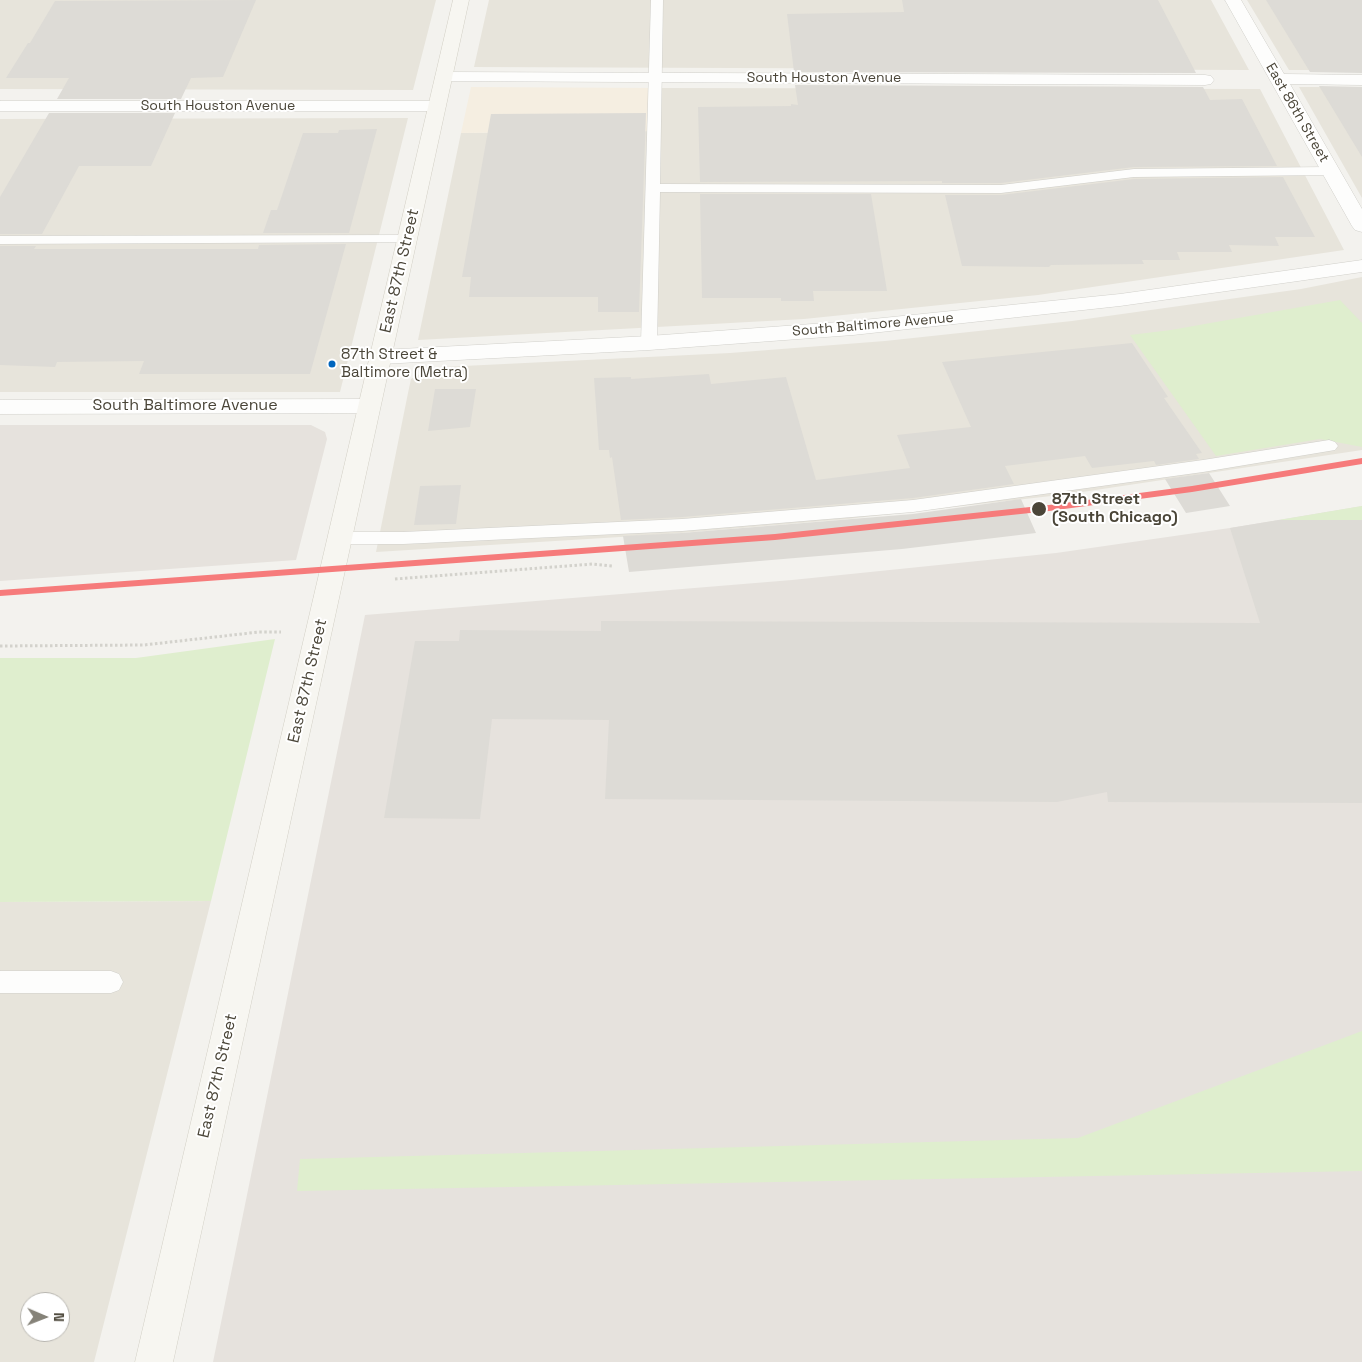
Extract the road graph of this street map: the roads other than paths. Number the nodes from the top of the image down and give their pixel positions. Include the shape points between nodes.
1 (461, 0) edge
2 (657, 0) edge
3 (1233, 0) edge
4 (444, 76) junction
5 (656, 77) junction
6 (1278, 79) junction
7 (1205, 80) dead end
8 (1362, 80) edge
9 (0, 106) edge
10 (437, 106) junction
11 (1330, 171) junction
12 (653, 188) junction
13 (1362, 226) edge
14 (0, 240) edge
15 (407, 240) junction
16 (1362, 266) edge
17 (649, 343) junction
18 (381, 357) junction
19 (0, 406) edge
20 (369, 406) junction
21 (1329, 446) dead end
22 (340, 538) junction
23 (0, 982) edge
24 (110, 982) dead end
25 (154, 1362) edge

1 - 4 main road, East 87th Street
2 - 5 lane
3 - 6 street, East 86th Street
4 - 5 street, South Houston Avenue
4 - 10 main road, East 87th Street
5 - 7 street, South Houston Avenue
5 - 12 lane
6 - 8 street
6 - 11 street, East 86th Street
9 - 10 street, South Houston Avenue
10 - 15 main road, East 87th Street
11 - 12 lane via 1134,173 1001,189
11 - 13 street, East 86th Street
12 - 17 lane
14 - 15 lane
15 - 18 main road, East 87th Street
16 - 17 street, South Baltimore Avenue via 1120,300 853,328
17 - 18 street, South Baltimore Avenue
18 - 20 main road, East 87th Street
19 - 20 street, South Baltimore Avenue
20 - 22 main road, East 87th Street
21 - 22 lane via 912,506 682,524 403,538
22 - 25 main road, East 87th Street
23 - 24 lane

